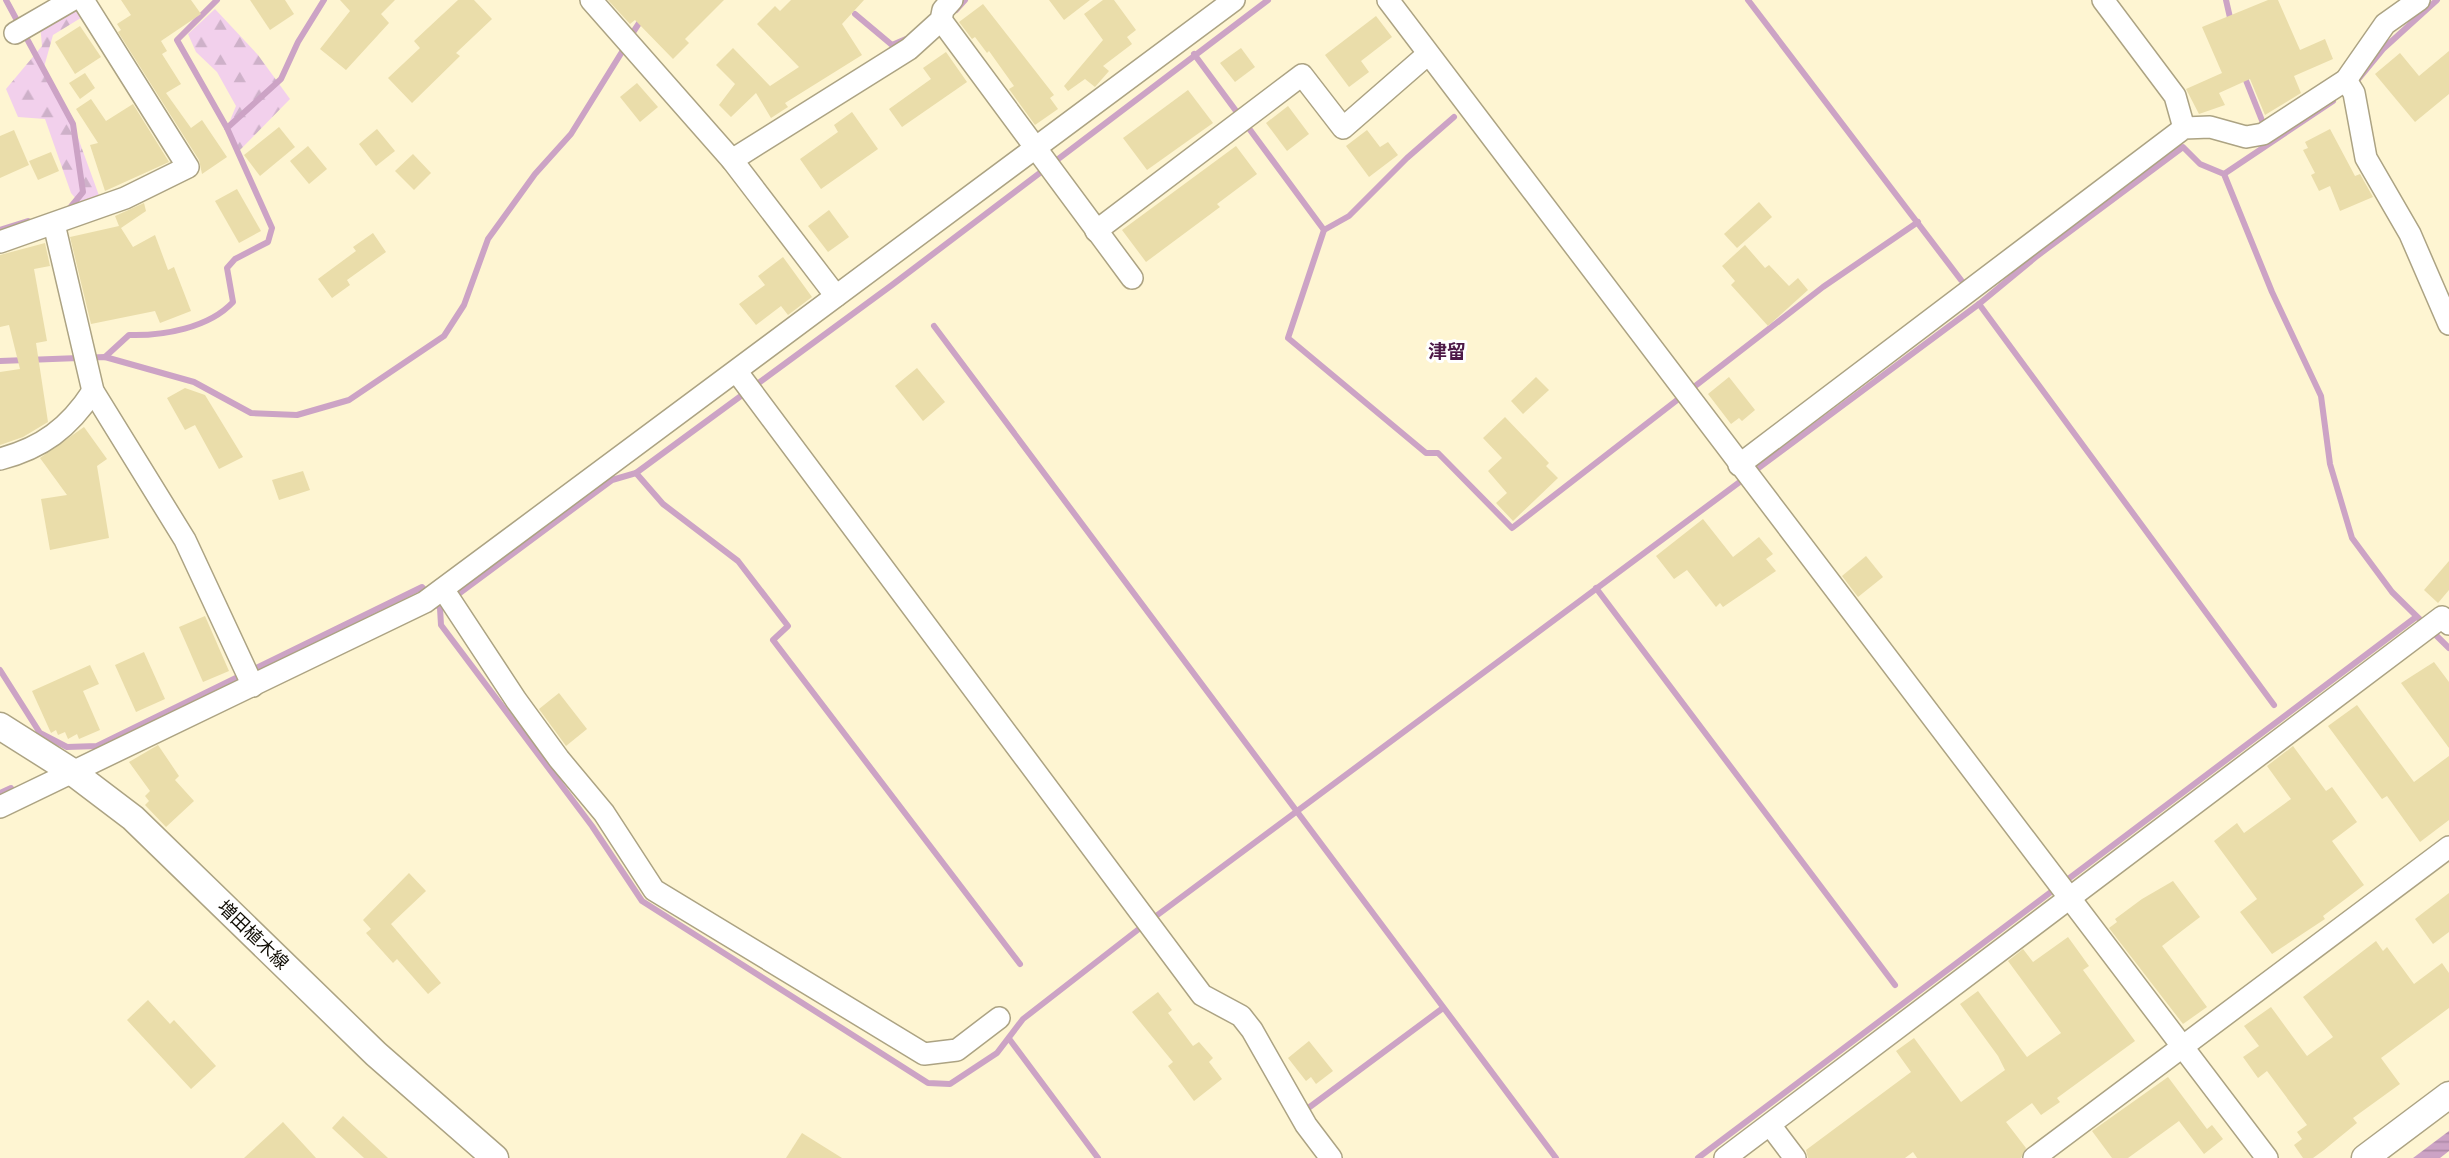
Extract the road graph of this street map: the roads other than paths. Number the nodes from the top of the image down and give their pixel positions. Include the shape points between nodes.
1 (72, 0) edge
2 (83, 0) edge
3 (591, 0) edge
4 (1234, 0) edge
5 (1388, 0) edge
6 (2103, 0) edge
7 (2419, 0) edge
8 (945, 10) edge
9 (28, 19) edge
10 (1429, 54) junction
11 (2350, 87) junction
12 (2184, 128) junction
13 (1037, 152) junction
14 (732, 160) junction
15 (54, 224) junction
16 (1096, 231) junction
17 (0, 242) edge
18 (1132, 278) dead end
19 (836, 296) junction
20 (2449, 324) edge
21 (737, 372) junction
22 (93, 391) junction
23 (0, 459) edge
24 (1745, 472) junction
25 (441, 597) junction
26 (2435, 627) edge
27 (249, 677) junction
28 (0, 726) edge
29 (71, 771) junction
30 (0, 807) edge
31 (2449, 847) edge
32 (2064, 889) junction
33 (994, 1023) dead end
34 (2183, 1046) junction
35 (2449, 1095) edge
36 (1770, 1125) junction
37 (495, 1158) edge
38 (1331, 1158) edge
39 (1725, 1158) edge
40 (1795, 1158) edge
41 (2034, 1158) edge
42 (2267, 1158) edge
43 (2365, 1158) edge

1 - 9 street
2 - 15 street via 188,167 125,198
3 - 14 street
4 - 13 street
5 - 10 street
6 - 12 street via 2175,96
7 - 11 street via 2385,24
8 - 13 street
8 - 14 street via 909,49
10 - 16 street via 1343,128 1302,75
10 - 24 street
11 - 12 street via 2263,134 2246,137 2210,127
11 - 20 street via 2366,158 2410,234
12 - 24 street
13 - 16 street
13 - 19 street
14 - 19 street
15 - 17 street
15 - 22 street
16 - 18 street
19 - 21 street
21 - 25 street
21 - 38 street via 1202,995 1241,1016 1252,1030 1306,1125
22 - 23 street via 78,415 53,438
22 - 27 street via 185,540
24 - 32 street
25 - 27 street
25 - 33 street via 559,760 604,813 654,890 924,1054 957,1050
26 - 32 street
27 - 29 street
28 - 29 street, 増田植木線
29 - 30 street
29 - 37 street, 増田植木線 via 133,818 376,1054
31 - 34 street
32 - 34 street
32 - 36 street
34 - 41 street
34 - 42 street
35 - 43 street
36 - 39 street
36 - 40 street

